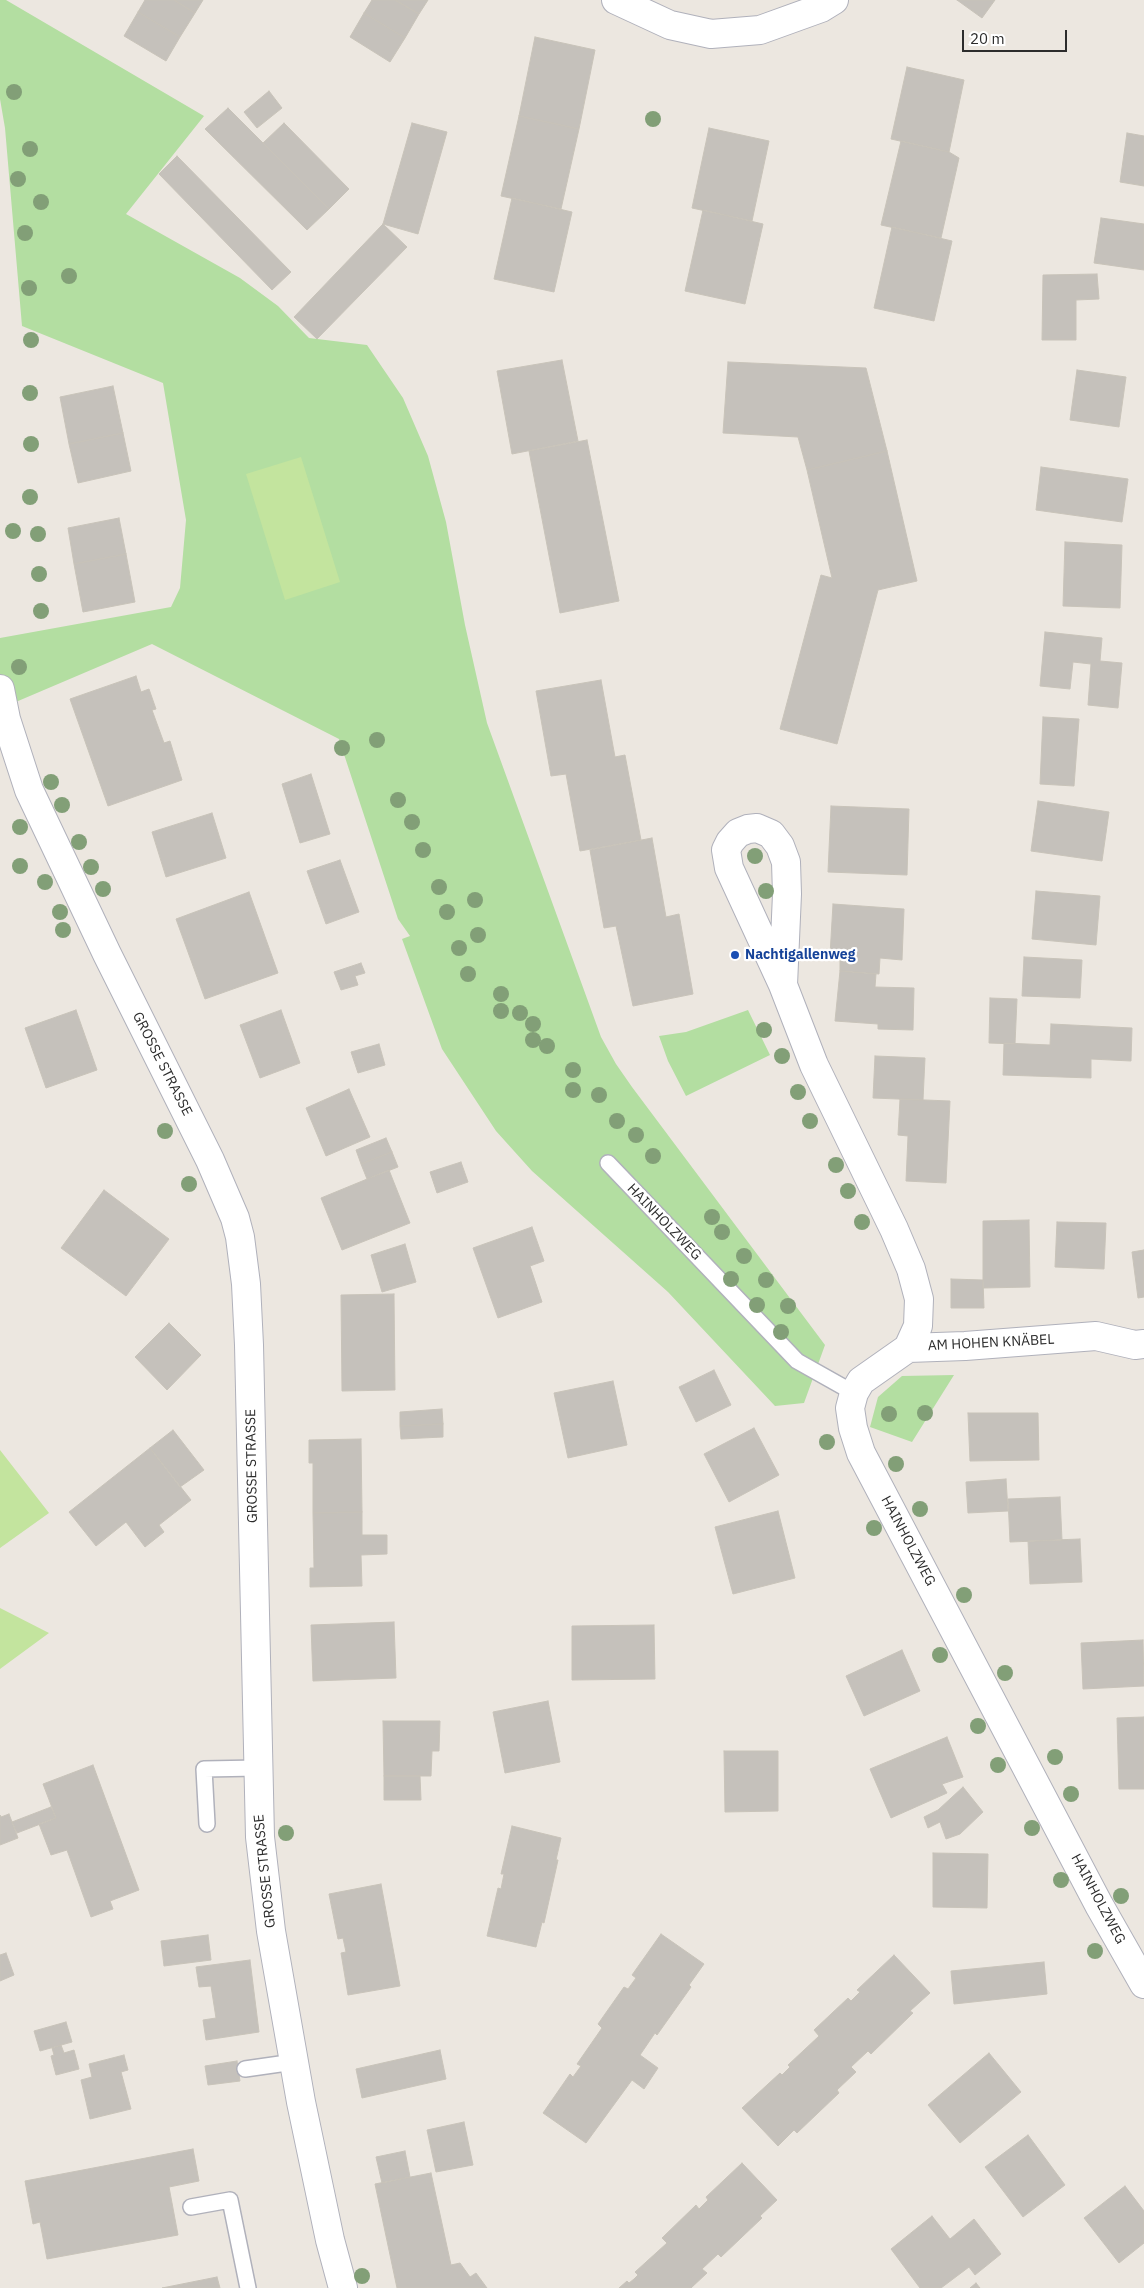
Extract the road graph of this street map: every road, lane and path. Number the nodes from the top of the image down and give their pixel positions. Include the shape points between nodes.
1 (616, 0) edge
2 (834, 0) edge
3 (0, 689) edge
4 (783, 985) junction
5 (608, 1163) dead end
6 (1144, 1344) edge
7 (908, 1348) junction
8 (854, 1393) junction
9 (258, 1768) junction
10 (207, 1824) dead end
11 (1144, 1984) edge
12 (294, 2062) junction
13 (245, 2069) dead end
14 (191, 2207) dead end
15 (248, 2288) edge
16 (343, 2288) edge

1 - 2 street via 670,25 711,34 760,30 821,8
3 - 9 street, GROSSE STRASSE via 6,719 29,790 210,1160 240,1237 249,1344
4 - 4 street via 786,862 780,846 770,834 757,828 748,829 738,833 726,850 729,868
4 - 7 street via 814,1065 911,1269 920,1299 918,1326
5 - 8 lane, HAINHOLZWEG via 796,1362
6 - 7 street, AM HOHEN KNÄBEL via 1096,1336
7 - 8 street, AM HOHEN KNÄBEL via 872,1371
8 - 11 street, HAINHOLZWEG via 850,1408 861,1454
9 - 10 lane via 204,1769
9 - 12 street, GROSSE STRASSE via 263,1875
12 - 13 lane
12 - 16 street, GROSSE STRASSE via 330,2240
14 - 15 lane via 230,2200

